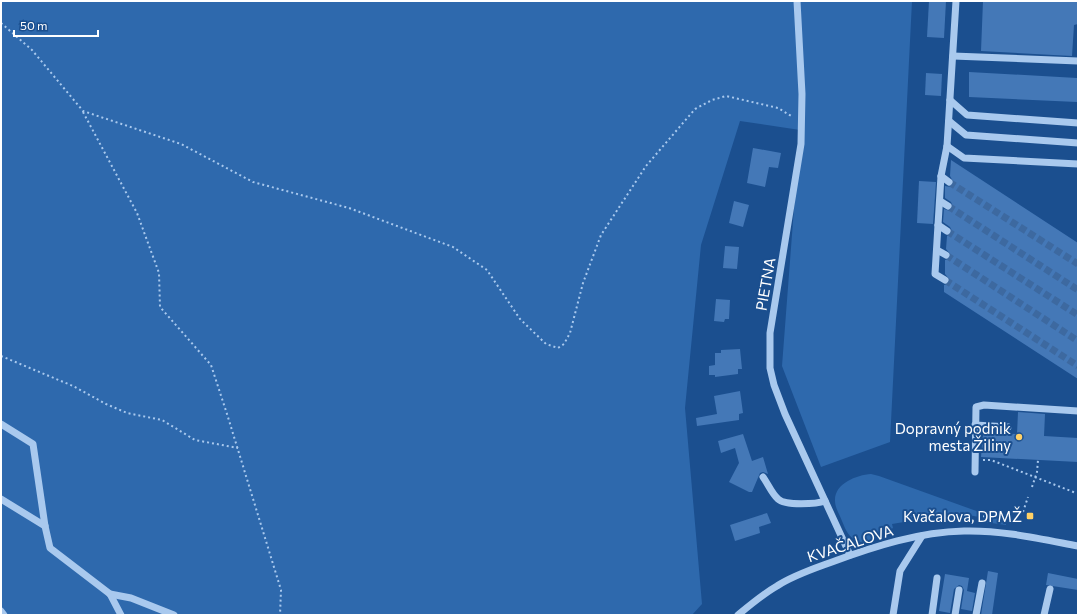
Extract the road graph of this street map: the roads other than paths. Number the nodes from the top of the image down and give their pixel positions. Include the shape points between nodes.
1 (797, 1) edge
2 (956, 1) edge
3 (953, 56) junction
4 (1078, 61) edge
5 (950, 100) junction
6 (949, 121) junction
7 (1078, 123) edge
8 (1078, 143) edge
9 (948, 146) junction
10 (1078, 164) edge
11 (941, 176) junction
12 (949, 182) tunnel mouth
13 (940, 201) junction
14 (948, 206) tunnel mouth
15 (938, 225) junction
16 (947, 231) tunnel mouth
17 (937, 250) junction
18 (946, 256) tunnel mouth
19 (945, 280) tunnel mouth
20 (1078, 411) edge
21 (1, 424) edge
22 (975, 425) junction
23 (1008, 427) dead end
24 (975, 472) dead end
25 (763, 477) dead end
26 (1, 499) edge
27 (825, 501) junction
28 (44, 526) junction
29 (922, 536) junction
30 (1078, 546) edge
31 (850, 555) junction
32 (937, 578) dead end
33 (982, 583) dead end
34 (1050, 589) dead end
35 (960, 590) dead end
36 (110, 594) junction
37 (1, 611) edge
38 (4, 615) edge
39 (121, 615) edge
40 (174, 615) edge
41 (738, 615) edge
42 (893, 615) edge
43 (932, 615) edge
44 (955, 615) edge
45 (976, 615) edge
46 (1044, 615) edge

1 - 27 street, PIETNA via 802,123 798,164 772,313 769,350 774,385
2 - 3 street
3 - 4 street
3 - 5 street
5 - 6 street
5 - 7 street via 967,115
6 - 8 street via 966,135
6 - 9 street
9 - 10 street via 964,158
9 - 11 street
11 - 12 street
11 - 13 street
13 - 14 street
13 - 15 street
15 - 16 street
15 - 17 street
17 - 18 street
17 - 19 street via 935,274
20 - 22 street via 984,405 976,407
21 - 28 street via 34,444
22 - 23 street
22 - 24 street
25 - 27 street via 778,499 784,502
26 - 28 street
27 - 31 street, PIETNA
28 - 36 street via 50,548
29 - 30 street, KVAČALOVA via 946,532 980,532
29 - 31 street, KVAČALOVA
29 - 42 street via 900,570
31 - 41 street, KVAČALOVA via 786,580
32 - 43 street
33 - 45 street
34 - 46 street
35 - 44 street
36 - 39 street
36 - 40 street via 131,598
37 - 38 street

